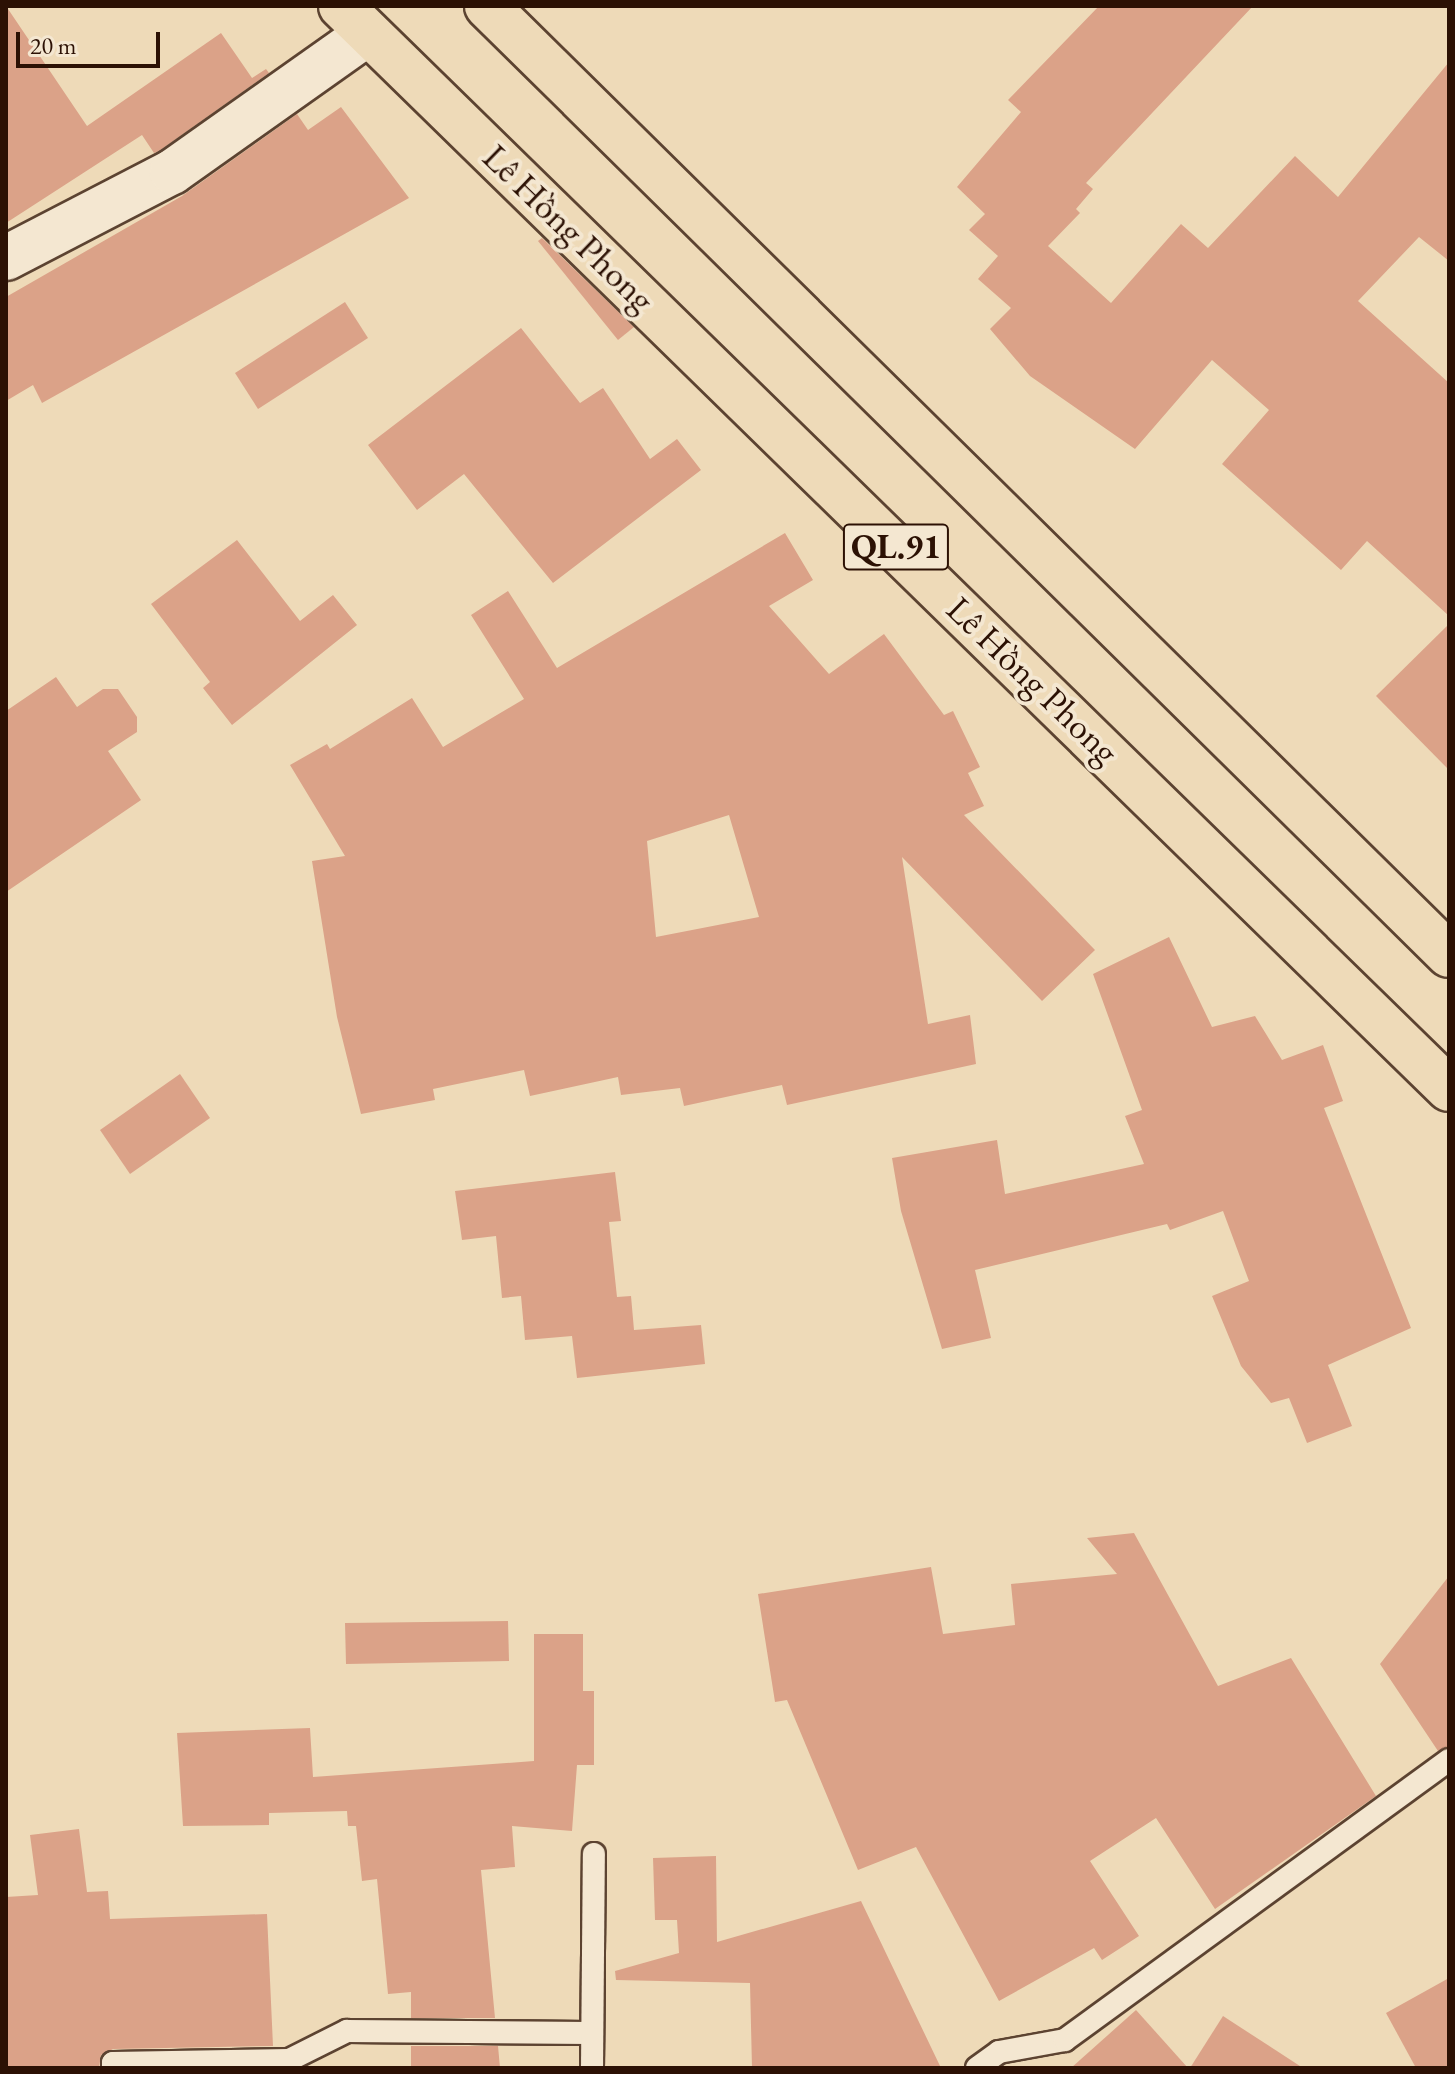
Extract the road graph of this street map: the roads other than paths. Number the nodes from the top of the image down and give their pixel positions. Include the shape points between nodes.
1 (487, 6) edge
2 (354, 19) edge
3 (6, 258) edge
4 (1449, 955) edge
5 (1449, 1089) edge
6 (1449, 1760) edge
7 (594, 1854) dead end
8 (589, 2033) junction
9 (113, 2068) edge
10 (592, 2068) edge
11 (977, 2068) edge

1 - 4 highway, QL.91
2 - 3 street via 172,172
2 - 5 highway, Lê Hồng Phong / QL.91
6 - 11 lane via 1065,2040 999,2052
7 - 8 lane
8 - 9 lane via 347,2031 289,2060 113,2063
8 - 10 lane

